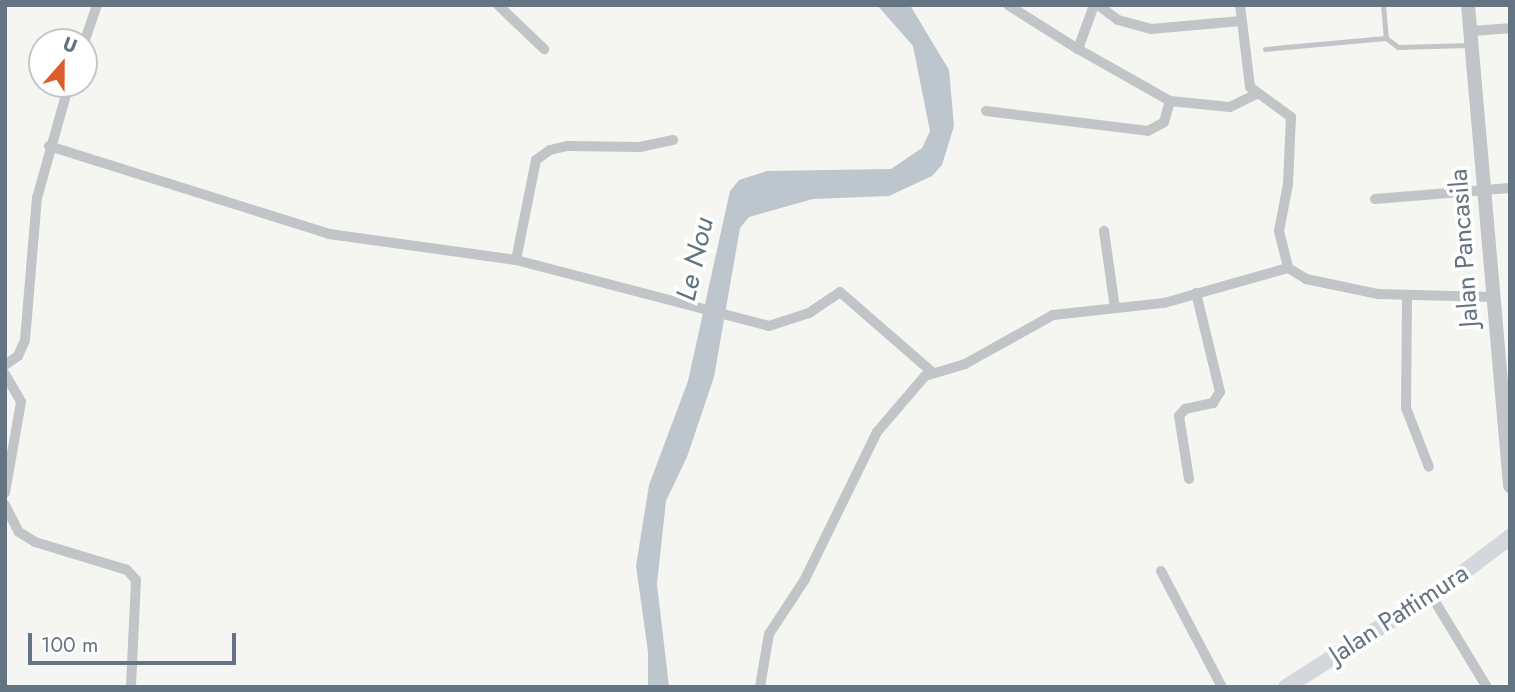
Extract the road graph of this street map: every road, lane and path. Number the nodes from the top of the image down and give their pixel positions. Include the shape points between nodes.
1 (97, 5) edge
2 (498, 5) edge
3 (1008, 5) edge
4 (1096, 5) edge
5 (1240, 5) edge
6 (1383, 5) edge
7 (1468, 5) edge
8 (1241, 21) junction
9 (89, 28) edge
10 (1510, 29) edge
11 (1386, 38) junction
12 (1471, 38) junction
13 (544, 49) dead end
14 (1078, 49) junction
15 (1265, 49) dead end
16 (1257, 94) junction
17 (64, 98) edge
18 (1170, 101) junction
19 (986, 111) dead end
20 (673, 139) dead end
21 (49, 146) junction
22 (1510, 188) edge
23 (1483, 189) junction
24 (1375, 199) dead end
25 (1104, 231) dead end
26 (516, 260) junction
27 (1288, 268) junction
28 (1196, 293) junction
29 (1408, 296) junction
30 (1491, 297) junction
31 (1115, 308) junction
32 (5, 365) edge
33 (932, 372) junction
34 (5, 374) edge
35 (1429, 467) dead end
36 (1189, 479) dead end
37 (1510, 486) edge
38 (5, 493) edge
39 (5, 505) edge
40 (1510, 537) edge
41 (1161, 571) dead end
42 (1431, 595) junction
43 (1291, 686) edge
44 (131, 687) edge
45 (760, 687) edge
46 (1222, 687) edge
47 (1487, 687) edge

1 - 9 street
2 - 13 street
3 - 14 street
4 - 8 street via 1118,20 1151,29
4 - 14 street
5 - 8 street
6 - 11 lane
7 - 12 street, Jalan Pancasila
8 - 16 street via 1243,60 1250,88
10 - 12 street
11 - 12 lane via 1410,50
11 - 15 lane
12 - 23 street, Jalan Pancasila
14 - 18 street
16 - 18 street via 1230,107
16 - 27 street via 1291,117 1288,184 1279,231
17 - 21 street
18 - 19 street via 1164,122 1148,131
20 - 26 street via 640,147 568,146 550,150 536,160
21 - 26 street via 329,234
21 - 32 street via 37,198 25,340 18,356
22 - 23 street
23 - 24 street
23 - 30 street, Jalan Pancasila
25 - 31 street
26 - 33 street via 769,326 809,313 840,292
27 - 28 street
27 - 29 street via 1306,279
28 - 31 street via 1129,310
28 - 36 street via 1220,392 1213,403 1185,409 1179,416
29 - 30 street
29 - 35 street via 1406,408
30 - 37 street, Jalan Pancasila
31 - 33 street via 1053,315 977,358
33 - 45 street via 902,398 877,432 804,581 769,634
34 - 38 street via 21,402
39 - 44 street via 19,532 35,542 127,570 136,580
40 - 42 main road, Jalan Pattimura
41 - 46 street
42 - 43 main road, Jalan Pattimura
42 - 47 street

